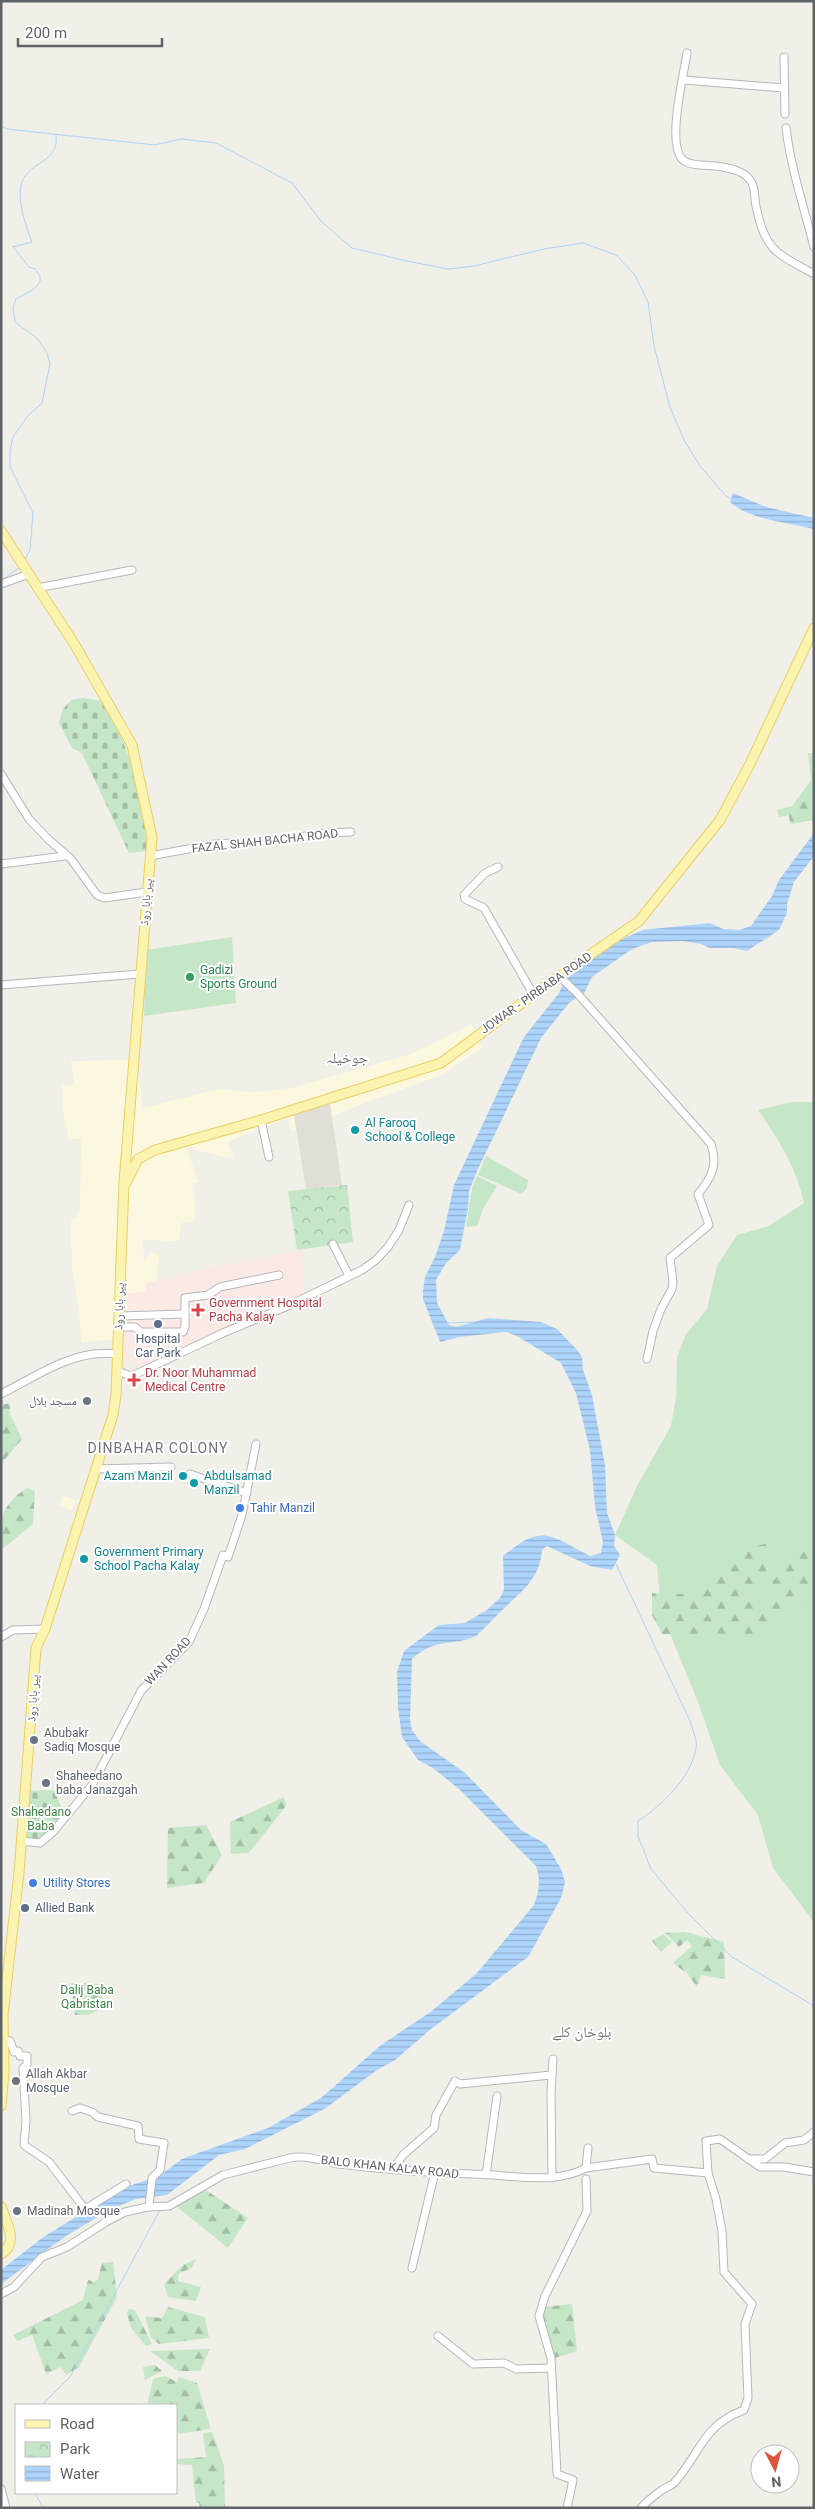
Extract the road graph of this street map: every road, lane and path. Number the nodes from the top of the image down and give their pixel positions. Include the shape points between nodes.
1 (687, 53) dead end
2 (784, 57) dead end
3 (684, 80) junction
4 (784, 88) junction
5 (784, 114) dead end
6 (786, 128) dead end
7 (814, 247) edge
8 (814, 274) edge
9 (1, 531) edge
10 (132, 570) dead end
11 (29, 574) junction
12 (1, 584) edge
13 (37, 588) junction
14 (814, 628) edge
15 (1, 774) edge
16 (351, 832) dead end
17 (65, 856) junction
18 (150, 856) junction
19 (1, 864) edge
20 (498, 867) dead end
21 (147, 892) junction
22 (139, 974) junction
23 (563, 979) junction
24 (1, 985) edge
25 (533, 994) junction
26 (261, 1120) junction
27 (127, 1147) junction
28 (145, 1154) junction
29 (269, 1157) dead end
30 (124, 1189) junction
31 (409, 1205) dead end
32 (333, 1244) dead end
33 (279, 1275) dead end
34 (349, 1276) junction
35 (185, 1314) junction
36 (141, 1315) junction
37 (119, 1316) junction
38 (118, 1327) junction
39 (135, 1327) junction
40 (117, 1353) junction
41 (647, 1359) dead end
42 (117, 1383) junction
43 (1, 1394) edge
44 (256, 1444) dead end
45 (172, 1467) dead end
46 (96, 1469) junction
47 (190, 1474) dead end
48 (247, 1493) junction
49 (45, 1629) junction
50 (1, 1637) edge
51 (21, 1841) junction
52 (3, 2040) junction
53 (553, 2059) dead end
54 (3, 2072) edge
55 (551, 2075) junction
56 (497, 2096) dead end
57 (1, 2106) edge
58 (72, 2111) dead end
59 (814, 2132) edge
60 (588, 2148) dead end
61 (747, 2159) junction
62 (394, 2168) junction
63 (586, 2168) junction
64 (435, 2172) junction
65 (814, 2172) edge
66 (708, 2173) junction
67 (486, 2175) junction
68 (552, 2178) junction
69 (586, 2179) dead end
70 (126, 2184) dead end
71 (1, 2207) edge
72 (149, 2207) junction
73 (1, 2254) edge
74 (412, 2268) dead end
75 (2, 2294) edge
76 (438, 2336) dead end
77 (551, 2368) junction
78 (1, 2489) edge
79 (6, 2508) edge
80 (567, 2508) edge
81 (641, 2508) edge

1 - 3 street
2 - 4 street
3 - 4 street
3 - 8 street via 676,122 676,146 680,158 687,163 730,168 750,180 760,225 769,245
4 - 5 street
6 - 7 street via 790,162
9 - 11 main road, پیر بابا روڈ
10 - 13 street
11 - 12 street
11 - 13 main road, پیر بابا روڈ
13 - 18 main road, پیر بابا روڈ via 132,746 152,837
14 - 23 main road, JOWAR - PIRBABA ROAD via 720,820 639,921
15 - 17 street via 29,819
16 - 18 street, FAZAL SHAH BACHA ROAD via 215,844
17 - 19 street
17 - 21 street via 97,895 104,898
18 - 21 main road, پیر بابا روڈ
20 - 25 street via 485,873 464,895 465,899 484,908
21 - 22 main road, پیر بابا روڈ
22 - 24 street
22 - 27 main road, پیر بابا روڈ
23 - 25 main road, JOWAR - PIRBABA ROAD
23 - 41 street via 711,1144 714,1155 715,1164 708,1182 698,1194 709,1225 670,1258 672,1289 653,1331
25 - 26 main road, JOWAR - PIRBABA ROAD via 441,1063
26 - 28 main road, JOWAR - PIRBABA ROAD
26 - 29 street
27 - 28 main road via 134,1153
27 - 30 main road, پیر بابا روڈ
28 - 30 main road via 138,1160
30 - 37 main road, پیر بابا روڈ
31 - 34 street via 388,1247 376,1260
32 - 34 street
33 - 35 street via 220,1287 208,1295 187,1297
34 - 42 street via 132,1376 120,1372
35 - 36 street
35 - 39 street via 183,1332 140,1332
36 - 37 street
36 - 39 street
37 - 38 main road, پیر بابا روڈ
38 - 39 street
38 - 40 main road, پیر بابا روڈ
40 - 42 main road, پیر بابا روڈ
40 - 43 street via 95,1354 62,1364
42 - 46 main road, پیر بابا روڈ via 113,1416
44 - 48 street, WAN ROAD
45 - 46 street
46 - 49 main road, پیر بابا روڈ
47 - 48 street
48 - 51 street, WAN ROAD via 228,1557 223,1555 219,1563 189,1642 141,1691 92,1785 53,1832 40,1843
49 - 50 street via 13,1630
49 - 51 main road, پیر بابا روڈ via 36,1648
51 - 52 main road, پیر بابا روڈ
52 - 54 main road, پیر بابا روڈ
52 - 70 street via 10,2041 14,2052 18,2051 20,2056 27,2056 27,2065 23,2068 24,2146 48,2162 85,2209
53 - 55 street
54 - 57 main road, پیر بابا روڈ
55 - 62 street via 455,2082 436,2115 434,2128 403,2155
55 - 68 street
56 - 67 street
58 - 72 street via 80,2108 98,2117 138,2126 139,2139 164,2143 160,2170 152,2178
59 - 61 street via 804,2140 785,2144 765,2159
60 - 63 street
61 - 65 street via 760,2167
61 - 66 street via 720,2139 706,2141
62 - 64 street, BALO KHAN KALAY ROAD
62 - 72 street, BALO KHAN KALAY ROAD via 294,2157 223,2175 169,2206
63 - 66 street, BALO KHAN KALAY ROAD via 652,2160 654,2168
63 - 68 street, BALO KHAN KALAY ROAD
64 - 67 street, BALO KHAN KALAY ROAD
64 - 74 street
66 - 81 street via 722,2232 724,2272 752,2304 745,2324 748,2398 744,2410 722,2421 699,2444 674,2484
67 - 68 street, BALO KHAN KALAY ROAD
69 - 77 street via 587,2211 545,2296 539,2316
71 - 73 main road via 11,2243
72 - 75 street, BALO KHAN KALAY ROAD via 125,2212 67,2247 42,2257
76 - 77 street via 473,2364 504,2363 516,2369
77 - 80 street via 557,2474 573,2480
78 - 79 street

